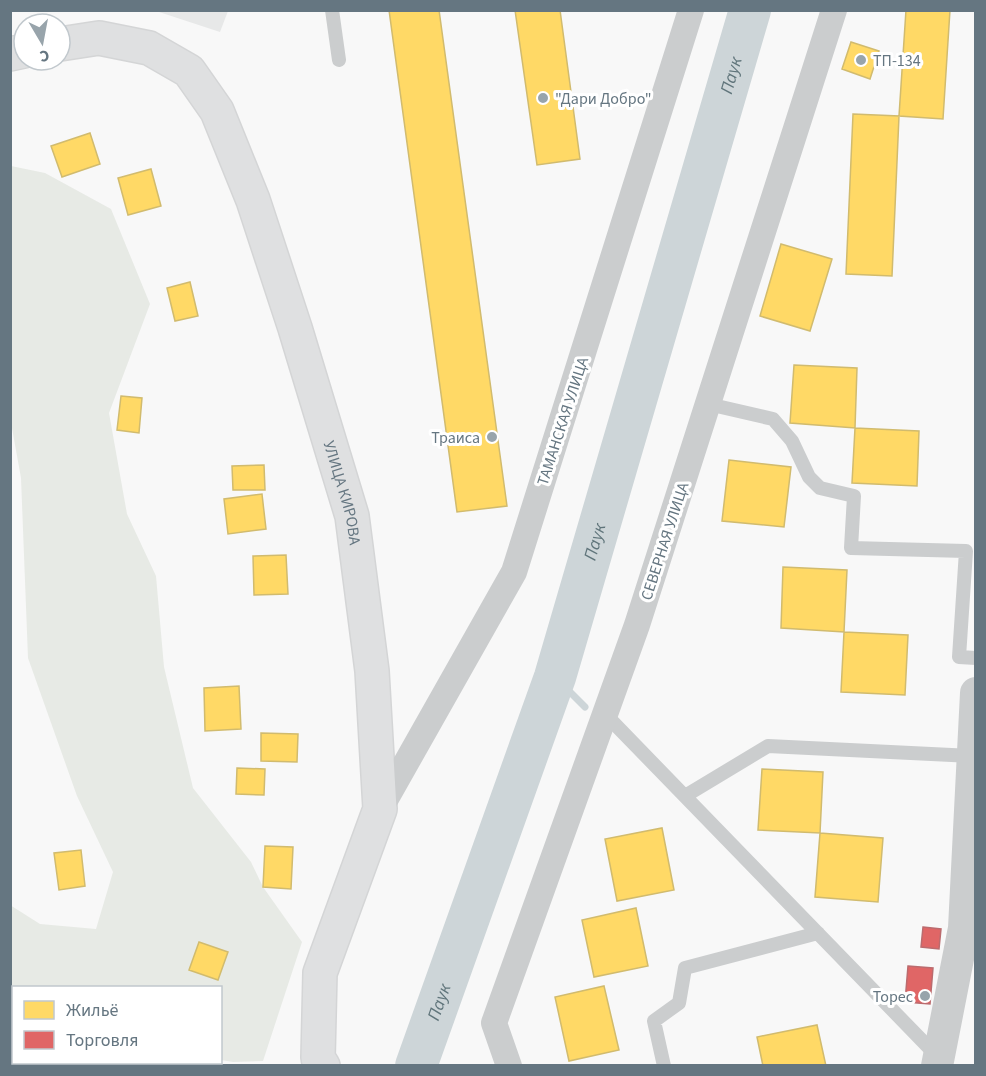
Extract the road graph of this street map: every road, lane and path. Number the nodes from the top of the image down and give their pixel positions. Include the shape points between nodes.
1 (332, 10) edge
2 (691, 10) edge
3 (834, 10) edge
4 (72, 42) edge
5 (339, 60) dead end
6 (708, 404) junction
7 (975, 658) edge
8 (975, 693) edge
9 (605, 714) junction
10 (972, 756) junction
11 (685, 796) junction
12 (380, 809) junction
13 (818, 933) junction
14 (938, 1062) edge
15 (323, 1065) edge
16 (509, 1065) edge
17 (664, 1065) edge

1 - 5 lane
2 - 12 street, ТАМАНСКАЯ УЛИЦА via 514,572
3 - 6 street, СЕВЕРНАЯ УЛИЦА
4 - 12 main road, УЛИЦА КИРОВА via 99,38 149,48 189,71 217,111 254,200 352,516 372,671
6 - 7 lane via 773,419 792,441 809,477 820,488 854,496 851,548 966,551 959,657
6 - 9 street, СЕВЕРНАЯ УЛИЦА
8 - 10 street
9 - 11 lane
9 - 16 street, СЕВЕРНАЯ УЛИЦА via 494,1023
10 - 11 lane via 768,746
10 - 14 street via 964,928
11 - 13 lane
12 - 15 main road, УЛИЦА КИРОВА via 320,973 318,1058
13 - 14 lane
13 - 17 lane via 685,968 679,1003 654,1021

